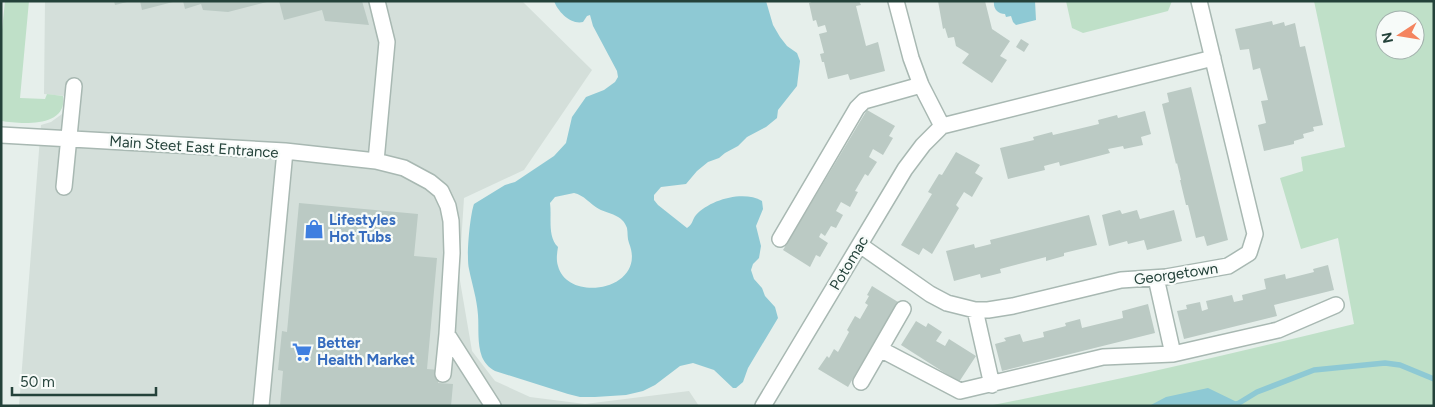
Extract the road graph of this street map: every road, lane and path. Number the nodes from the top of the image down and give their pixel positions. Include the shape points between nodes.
1 (377, 1) edge
2 (896, 1) edge
3 (1199, 1) edge
4 (1213, 58) junction
5 (920, 85) junction
6 (74, 86) dead end
7 (942, 126) junction
8 (1, 135) edge
9 (69, 139) junction
10 (285, 151) junction
11 (376, 161) junction
12 (64, 188) dead end
13 (780, 239) dead end
14 (860, 245) junction
15 (1156, 278) junction
16 (1336, 305) dead end
17 (903, 309) dead end
18 (975, 310) junction
19 (447, 334) junction
20 (880, 349) junction
21 (1173, 354) junction
22 (443, 374) dead end
23 (861, 382) dead end
24 (992, 385) junction
25 (261, 406) edge
26 (493, 406) edge
27 (763, 406) edge

1 - 11 street via 387,42
2 - 5 street
3 - 4 street, Georgetown
4 - 7 street
4 - 15 street, Georgetown via 1255,234 1254,243 1249,254 1228,266
5 - 7 street
5 - 13 street via 864,101 857,108
6 - 9 street
7 - 14 street, Potomac via 905,170
8 - 9 street, Main Steet East Entrance
9 - 10 street, Main Steet East Entrance
9 - 12 street
10 - 11 street
10 - 25 street, Main Steet East Entrance
11 - 19 street via 404,168 430,182 441,191 448,206 452,253
14 - 18 street, Georgetown via 930,294 947,303
14 - 27 street, Potomac
15 - 18 street, Georgetown via 1121,280 1013,306
15 - 21 street
16 - 21 street via 1278,330
17 - 20 street
18 - 24 street
19 - 22 street
19 - 26 street
20 - 23 street
20 - 24 street via 960,391
21 - 24 street via 1103,357

